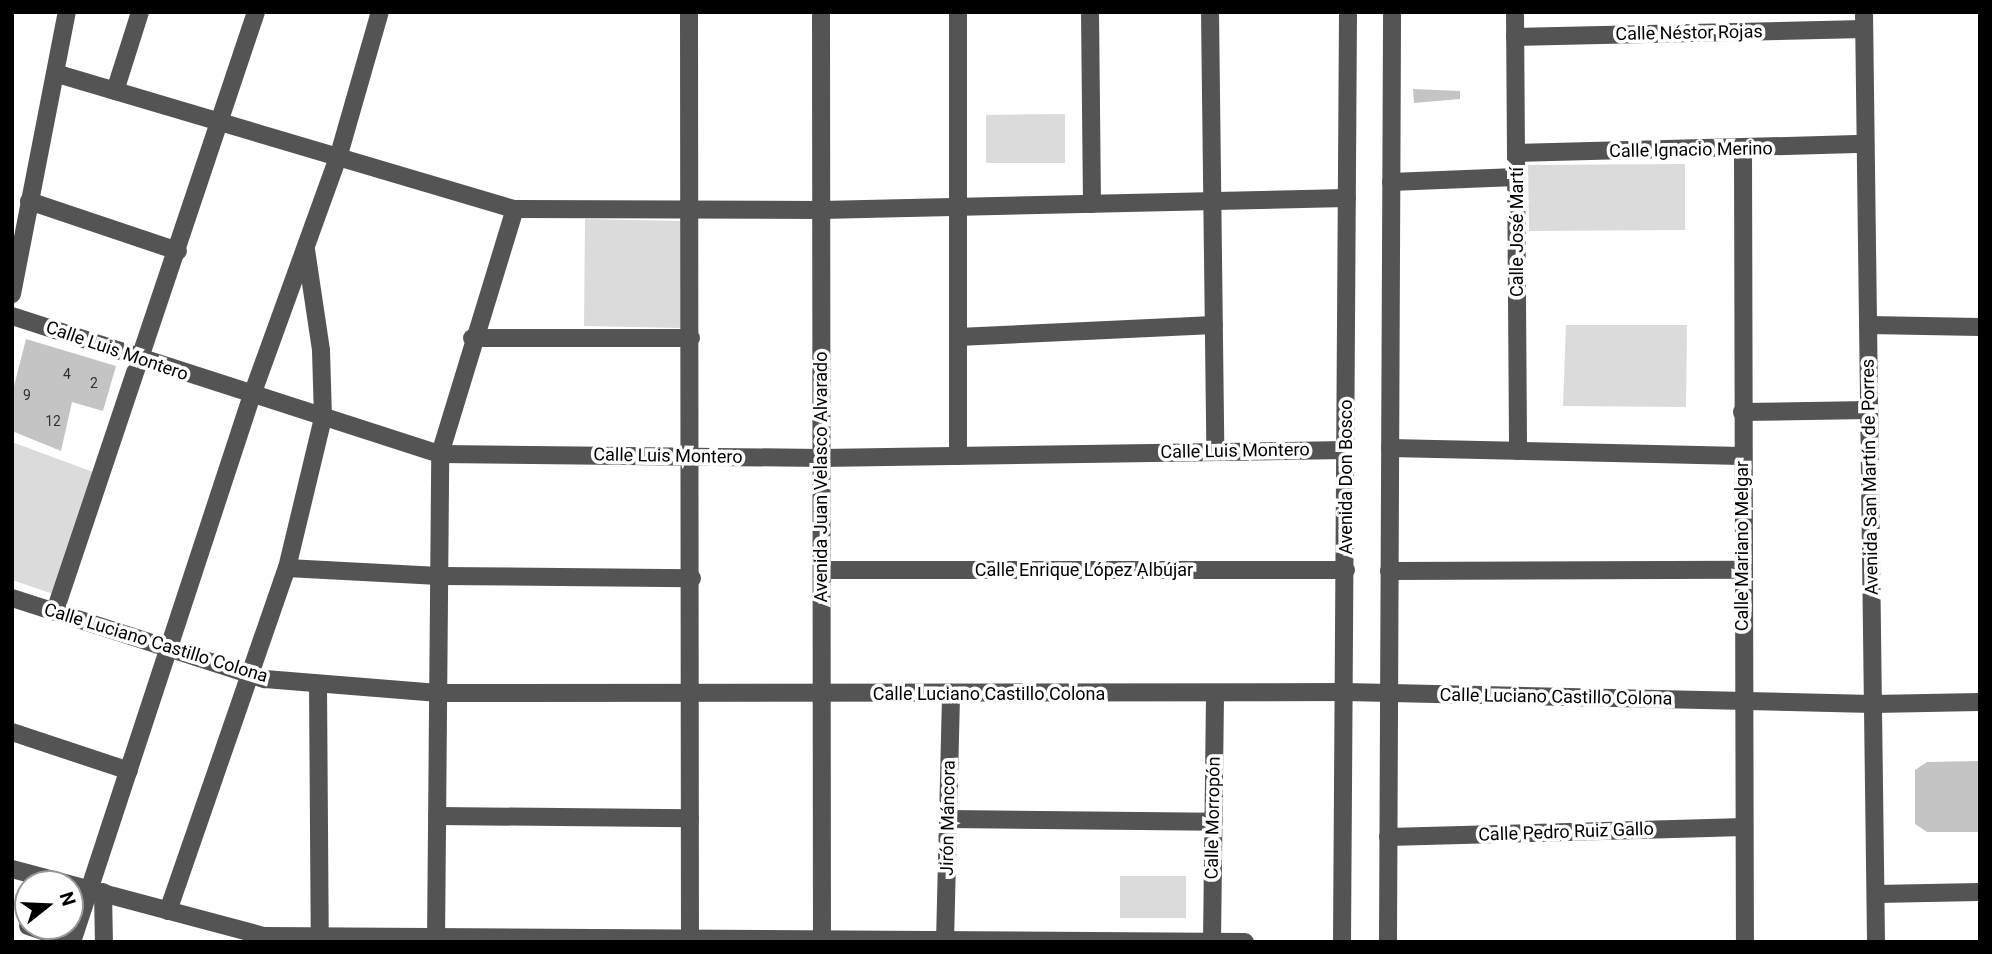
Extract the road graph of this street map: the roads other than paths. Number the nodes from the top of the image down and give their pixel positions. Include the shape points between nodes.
1 (67, 12) edge
2 (140, 12) edge
3 (256, 12) edge
4 (380, 12) edge
5 (689, 12) edge
6 (821, 12) edge
7 (958, 12) edge
8 (1090, 12) edge
9 (1210, 12) edge
10 (1348, 12) edge
11 (1391, 12) edge
12 (1515, 12) edge
13 (1864, 21) edge
14 (1515, 37) junction
15 (58, 74) junction
16 (115, 91) junction
17 (219, 123) junction
18 (1866, 144) junction
19 (1743, 150) junction
20 (1516, 153) junction
21 (338, 158) junction
22 (1516, 177) junction
23 (1391, 182) junction
24 (1347, 198) junction
25 (29, 201) junction
26 (1212, 201) junction
27 (1092, 204) junction
28 (958, 207) junction
29 (515, 209) junction
30 (693, 209) junction
31 (821, 210) junction
32 (306, 247) junction
33 (178, 251) junction
34 (12, 294) edge
35 (12, 316) edge
36 (1214, 324) junction
37 (1868, 325) junction
38 (1980, 327) edge
39 (958, 337) junction
40 (472, 338) junction
41 (691, 338) junction
42 (139, 360) junction
43 (252, 395) junction
44 (1869, 410) junction
45 (1742, 412) junction
46 (323, 418) junction
47 (1390, 448) junction
48 (1346, 450) junction
49 (1518, 451) junction
50 (1215, 452) junction
51 (440, 454) junction
52 (958, 456) junction
53 (1742, 456) junction
54 (692, 457) junction
55 (821, 458) junction
56 (287, 568) junction
57 (821, 570) junction
58 (1346, 570) junction
59 (1741, 570) junction
60 (1389, 571) junction
61 (439, 576) junction
62 (692, 578) junction
63 (12, 598) edge
64 (55, 611) junction
65 (171, 649) junction
66 (253, 675) junction
67 (318, 685) junction
68 (1345, 692) junction
69 (438, 693) junction
70 (691, 693) junction
71 (822, 693) junction
72 (951, 694) junction
73 (1215, 694) junction
74 (1389, 694) junction
75 (1743, 700) junction
76 (1980, 702) edge
77 (1873, 705) junction
78 (12, 732) edge
79 (129, 771) junction
80 (437, 816) junction
81 (691, 818) junction
82 (948, 819) junction
83 (1213, 822) junction
84 (1744, 827) junction
85 (1388, 837) junction
86 (12, 869) edge
87 (97, 890) junction
88 (1980, 892) edge
89 (1876, 894) junction
90 (168, 911) junction
91 (690, 938) junction
92 (320, 939) edge
93 (436, 939) edge
94 (822, 940) edge
95 (945, 940) edge
96 (72, 941) edge
97 (1212, 941) edge
98 (104, 942) edge
99 (1245, 942) edge
100 (1342, 942) edge
101 (1388, 942) edge
102 (1745, 942) edge
103 (1877, 942) edge

1 - 15 street
2 - 16 street
3 - 17 street
4 - 21 street
5 - 30 street
6 - 31 street, Avenida Juan Velasco Alvarado
7 - 28 street
8 - 27 street
9 - 26 street
10 - 24 street, Avenida Don Bosco
11 - 23 street
12 - 14 street, Calle José Martí
13 - 14 street, Calle Néstor Rojas
13 - 18 street, Avenida San Martín de Porres
14 - 20 street, Calle José Martí
15 - 16 street
15 - 25 street
16 - 17 street
17 - 21 street
17 - 33 street
18 - 19 street, Calle Ignacio Merino
18 - 37 street, Avenida San Martín de Porres
19 - 20 street, Calle Ignacio Merino
19 - 45 street, Calle Mariano Melgar
20 - 22 street, Calle José Martí
21 - 29 street
21 - 32 street
22 - 23 street
22 - 49 street, Calle José Martí
23 - 47 street
24 - 26 street
24 - 48 street, Avenida Don Bosco
25 - 33 street
25 - 34 street
26 - 27 street
26 - 36 street
27 - 28 street
28 - 31 street
28 - 39 street
29 - 30 street
29 - 40 street
30 - 31 street
30 - 41 street
31 - 55 street, Avenida Juan Velasco Alvarado
32 - 43 street
32 - 46 street via 321,350
33 - 42 street
35 - 42 street, Calle Luis Montero
36 - 39 street
36 - 50 street
37 - 38 street
37 - 44 street, Avenida San Martín de Porres
39 - 52 street
40 - 41 street
40 - 51 street
41 - 54 street
42 - 43 street, Calle Luis Montero
42 - 64 street
43 - 46 street, Calle Luis Montero
43 - 65 street
44 - 45 street
44 - 77 street, Avenida San Martín de Porres
45 - 53 street, Calle Mariano Melgar
46 - 51 street, Calle Luis Montero
46 - 56 street
47 - 49 street
47 - 60 street
48 - 50 street, Calle Luis Montero
48 - 58 street, Avenida Don Bosco
49 - 53 street
50 - 52 street, Calle Luis Montero
51 - 54 street, Calle Luis Montero
51 - 61 street
52 - 55 street, Calle Luis Montero
53 - 59 street, Calle Mariano Melgar
54 - 55 street, Calle Luis Montero
54 - 62 street
55 - 57 street, Avenida Juan Velasco Alvarado
56 - 61 street
56 - 66 street
57 - 58 street, Calle Enrique López Albújar
57 - 71 street, Avenida Juan Velasco Alvarado
58 - 68 street, Avenida Don Bosco
59 - 60 street
59 - 75 street, Calle Mariano Melgar
60 - 74 street
61 - 62 street
61 - 69 street
62 - 70 street
63 - 64 street, Calle Luciano Castillo Colona
64 - 65 street, Calle Luciano Castillo Colona
65 - 66 street, Calle Luciano Castillo Colona
65 - 79 street
66 - 67 street, Calle Luciano Castillo Colona
66 - 90 street
67 - 69 street, Calle Luciano Castillo Colona
67 - 92 street
68 - 73 street, Calle Luciano Castillo Colona
68 - 74 street, Calle Luciano Castillo Colona
68 - 100 street, Avenida Don Bosco
69 - 70 street, Calle Luciano Castillo Colona
69 - 80 street
70 - 71 street, Calle Luciano Castillo Colona
70 - 81 street
71 - 72 street, Calle Luciano Castillo Colona
71 - 94 street, Avenida Juan Velasco Alvarado
72 - 73 street, Calle Luciano Castillo Colona
72 - 82 street, Jirón Máncora
73 - 83 street, Calle Morropón
74 - 75 street, Calle Luciano Castillo Colona
74 - 85 street
75 - 77 street, Calle Luciano Castillo Colona
75 - 84 street, Calle Mariano Melgar
76 - 77 street, Calle Luciano Castillo Colona
77 - 89 street, Avenida San Martín de Porres
78 - 79 street
79 - 87 street
80 - 81 street
80 - 93 street
81 - 91 street
82 - 83 street
82 - 95 street, Jirón Máncora
83 - 97 street, Calle Morropón
84 - 85 street, Calle Pedro Ruiz Gallo
84 - 102 street, Calle Mariano Melgar
85 - 101 street
86 - 87 street
87 - 90 street
87 - 96 street
87 - 98 street
88 - 89 street
89 - 103 street, Avenida San Martín de Porres
90 - 92 street via 264,936
91 - 93 street
91 - 94 street
92 - 93 street
94 - 95 street
95 - 97 street
97 - 99 street

